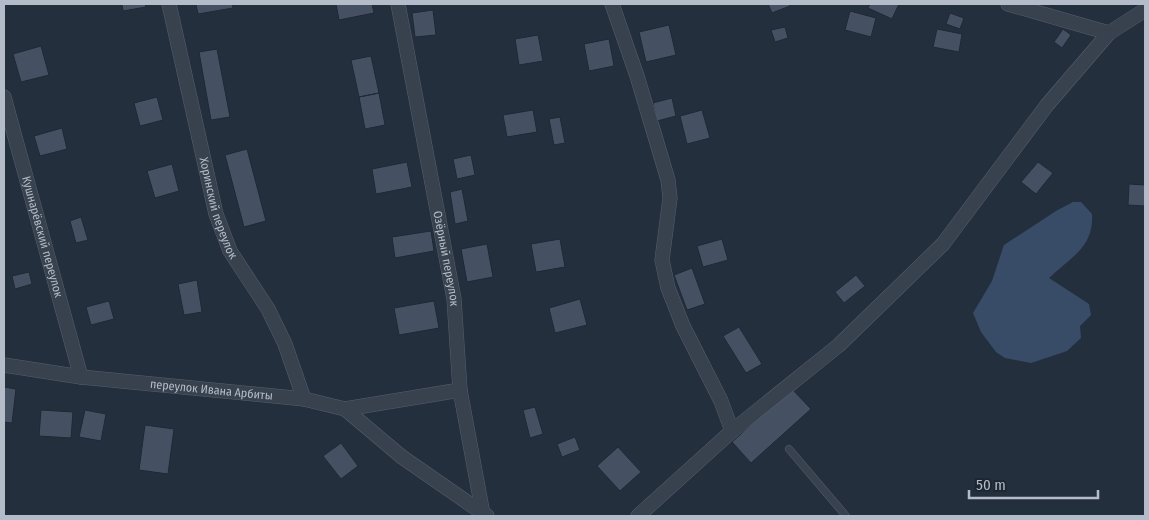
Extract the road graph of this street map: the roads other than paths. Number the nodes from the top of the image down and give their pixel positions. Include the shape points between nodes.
1 (169, 4) edge
2 (398, 4) edge
3 (612, 4) edge
4 (1008, 4) edge
5 (1145, 10) edge
6 (1109, 33) junction
7 (4, 97) edge
8 (4, 365) edge
9 (80, 377) junction
10 (460, 390) junction
11 (304, 399) junction
12 (345, 409) junction
13 (732, 431) junction
14 (789, 449) dead end
15 (485, 515) edge
16 (638, 516) edge
17 (846, 516) edge

1 - 11 street, Хоринский переулок via 216,214 230,250 268,309 285,344
2 - 10 street, Озёрный переулок via 454,299
3 - 13 street via 668,180 670,198 662,260 668,288
4 - 6 street
5 - 6 street
6 - 13 street via 1047,105 942,244 839,345
7 - 9 street, Кушнарёвский переулок
8 - 9 street, переулок Ивана Арбиты
9 - 11 street, переулок Ивана Арбиты
10 - 12 street
10 - 15 street, Озёрный переулок
11 - 12 street, переулок Ивана Арбиты
12 - 15 street, переулок Ивана Арбиты via 402,457
13 - 16 street
14 - 17 lane

